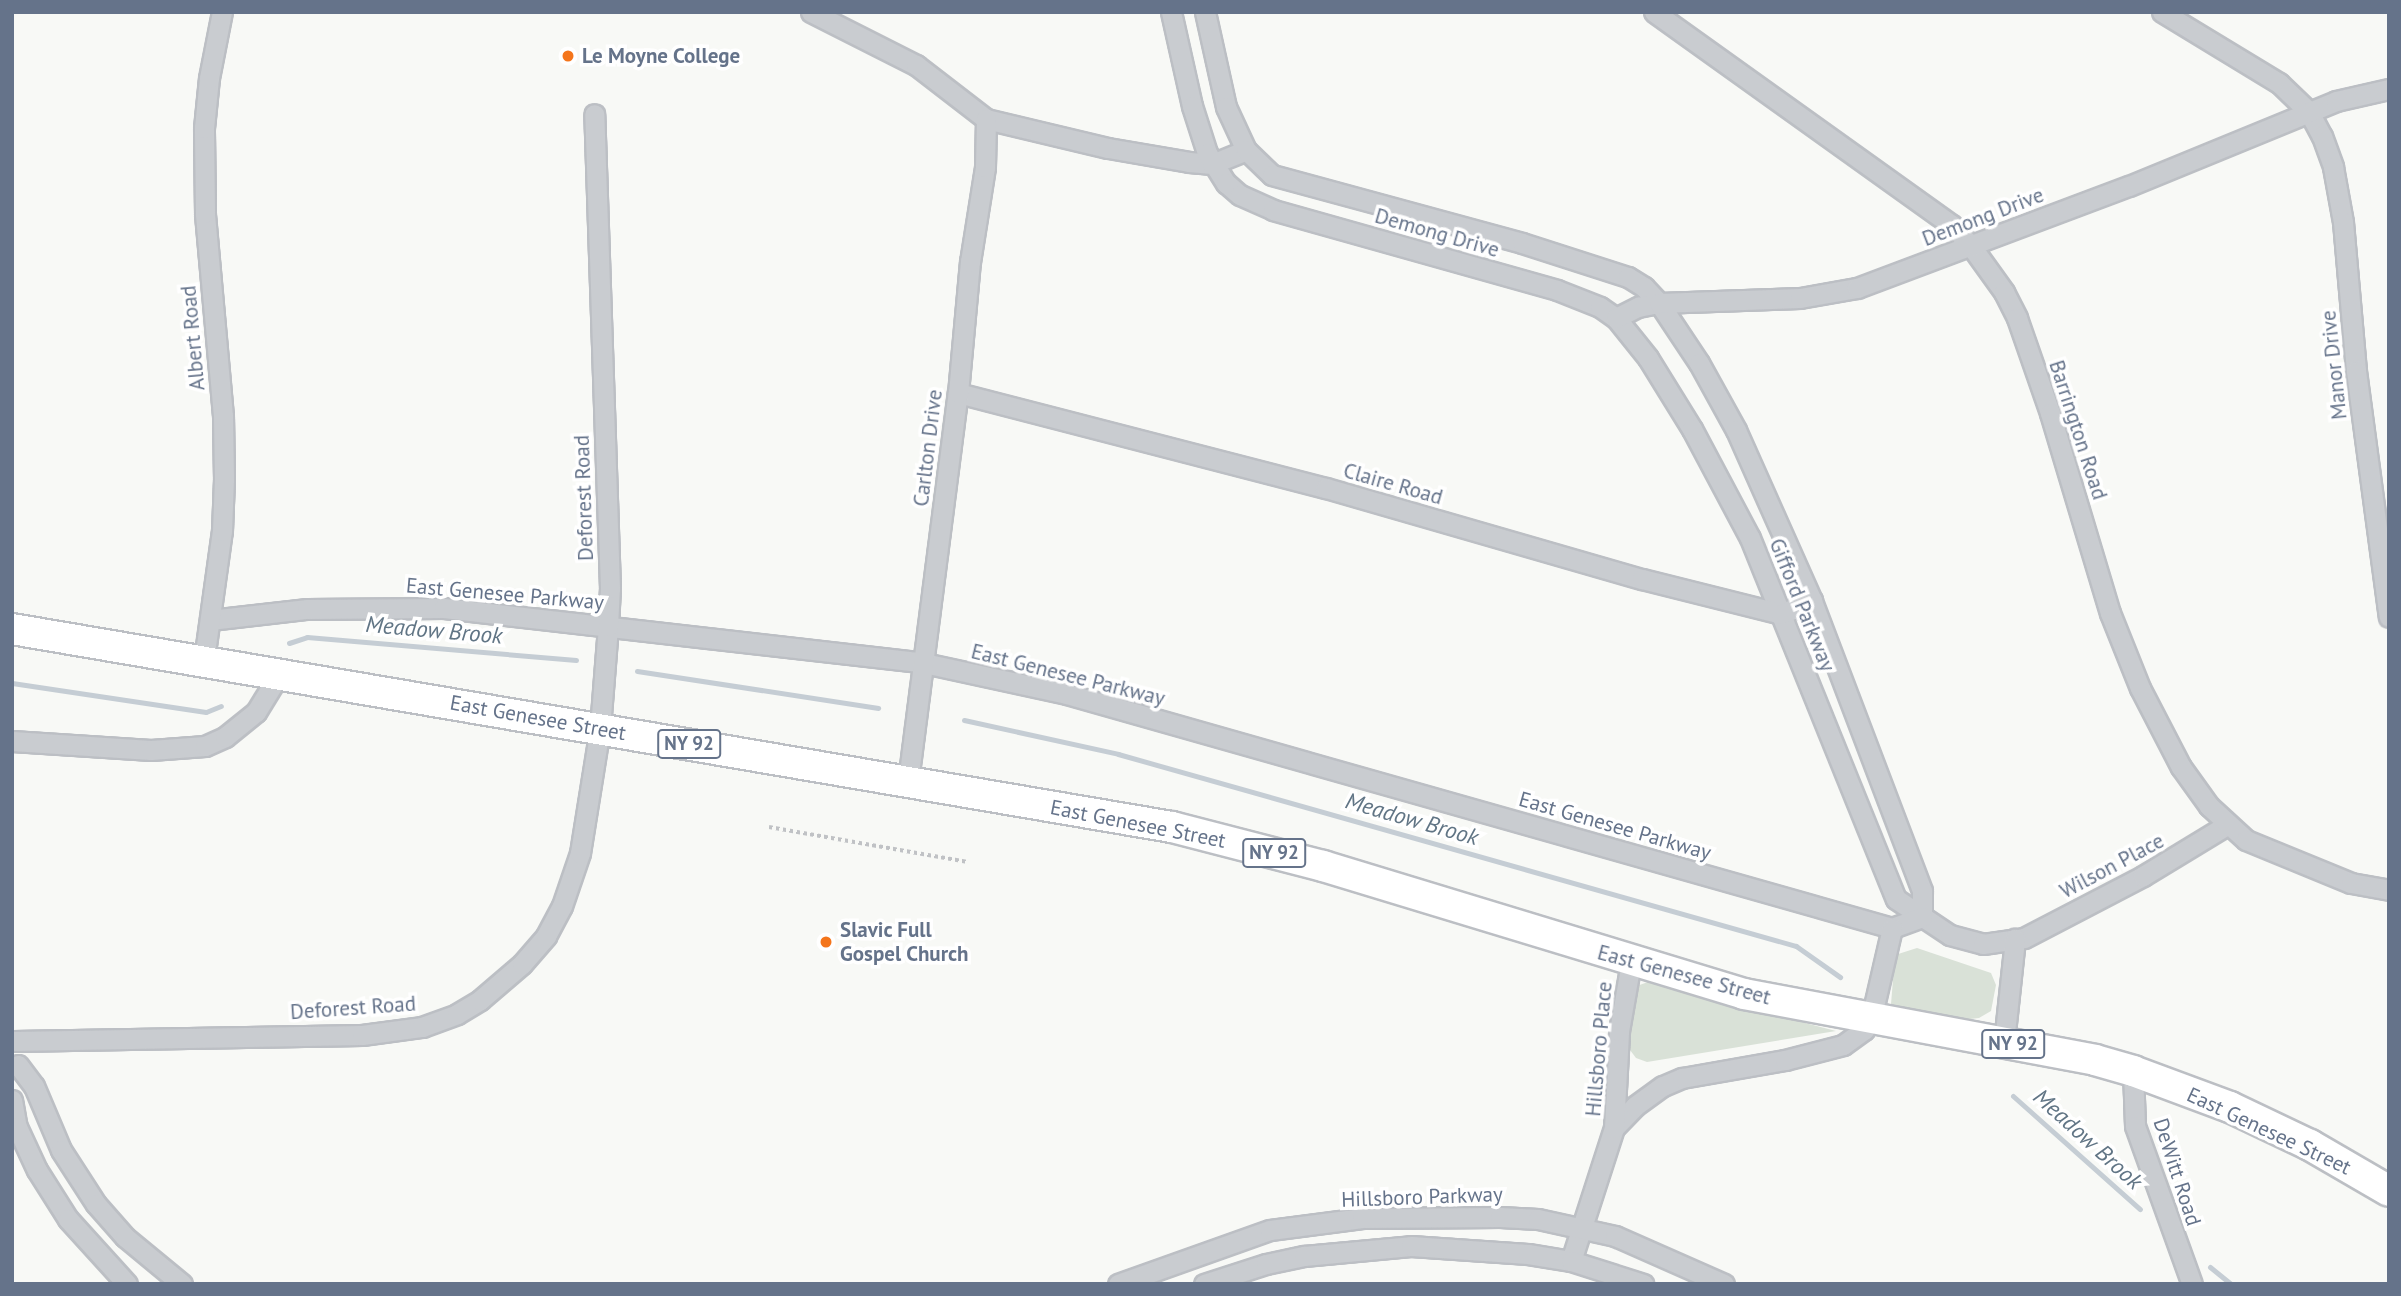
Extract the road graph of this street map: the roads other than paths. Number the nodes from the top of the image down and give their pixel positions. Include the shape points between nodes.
1 (222, 12) edge
2 (811, 12) edge
3 (1171, 12) edge
4 (1205, 12) edge
5 (1654, 12) edge
6 (2162, 12) edge
7 (2389, 89) edge
8 (2309, 112) junction
9 (594, 114) dead end
10 (986, 119) junction
11 (1246, 150) junction
12 (1212, 164) junction
13 (1971, 246) junction
14 (1659, 303) junction
15 (1616, 318) junction
16 (958, 393) junction
17 (1812, 601) junction
18 (1781, 614) junction
19 (2389, 617) edge
20 (210, 620) junction
21 (608, 626) junction
22 (12, 629) edge
23 (204, 660) junction
24 (923, 663) junction
25 (280, 673) junction
26 (600, 728) junction
27 (12, 741) edge
28 (908, 781) junction
29 (2227, 825) junction
30 (2389, 890) edge
31 (1922, 917) junction
32 (1892, 928) junction
33 (2015, 939) junction
34 (1631, 961) junction
35 (1871, 1019) junction
36 (13, 1037) edge
37 (2004, 1042) junction
38 (2133, 1071) junction
39 (15, 1074) edge
40 (12, 1100) edge
41 (1614, 1128) junction
42 (2389, 1192) edge
43 (1581, 1227) junction
44 (1571, 1261) junction
45 (127, 1284) edge
46 (183, 1284) edge
47 (1118, 1284) edge
48 (1204, 1284) edge
49 (1643, 1284) edge
50 (1724, 1284) edge
51 (2192, 1284) edge

1 - 20 street, Albert Road via 204,128 205,213 225,479
2 - 10 street via 916,65
3 - 12 street via 1192,106
4 - 11 street via 1226,107
5 - 13 street, Barrington Road via 1952,225
6 - 8 street, Manor Drive via 2279,83
7 - 8 street, Demong Drive
8 - 13 street, Demong Drive
8 - 19 street, Manor Drive via 2333,167 2343,222 2356,371
9 - 21 street, Deforest Road
10 - 12 street via 1108,148
10 - 16 street, Carlton Drive via 985,167 970,262
11 - 12 street
11 - 14 street, Demong Drive via 1272,174 1628,277
12 - 15 street, Demong Drive via 1240,195 1273,210 1557,290
13 - 14 street, Demong Drive via 1857,288 1800,299
13 - 29 street, Barrington Road via 2017,318 2110,613 2140,688 2181,768
14 - 15 street, Demong Drive
14 - 17 street, Gifford Parkway via 1736,430
15 - 18 street, Gifford Parkway via 1648,358 1727,492
16 - 18 street, Claire Road via 1326,488
16 - 24 street, Carlton Drive
17 - 18 street
17 - 31 street, Gifford Parkway via 1922,891
18 - 31 street, Gifford Parkway via 1896,899
20 - 21 street, East Genesee Parkway via 307,609 382,607 444,608
20 - 23 street, Albert Road
21 - 24 street, East Genesee Parkway
21 - 26 street, Deforest Road
22 - 23 main road, East Genesee Street / NY 92
23 - 25 main road, East Genesee Street / NY 92
24 - 28 street, Carlton Drive
24 - 32 street, East Genesee Parkway via 1067,694
25 - 26 main road, East Genesee Street / NY 92
25 - 27 street via 256,712 225,737 205,746 150,750
26 - 28 main road, East Genesee Street / NY 92
26 - 36 street, Deforest Road via 580,853 562,906 546,936 522,964 457,1014 422,1027 362,1035
28 - 34 main road, East Genesee Street / NY 92 via 1172,827 1324,866
29 - 30 street, Barrington Road via 2265,850 2351,883
29 - 33 street, Wilson Place via 2143,876
31 - 32 street
31 - 33 street, Gifford Parkway via 1950,935 1983,944
32 - 35 street
33 - 37 street
34 - 35 main road, East Genesee Street / NY 92 via 1744,994
34 - 41 street, Hillsboro Place via 1619,1031
35 - 37 main road, East Genesee Street / NY 92
35 - 41 street via 1843,1045 1682,1078 1663,1086
36 - 39 street
37 - 38 main road, East Genesee Street / NY 92
38 - 42 main road, East Genesee Street / NY 92 via 2299,1139
38 - 51 street, DeWitt Road via 2135,1126
39 - 46 street via 34,1086 61,1150 96,1204 125,1237
40 - 45 street via 17,1127 37,1170 62,1210
41 - 43 street, Hillsboro Place
43 - 44 street, Hillsboro Place
43 - 47 street, Hillsboro Parkway via 1500,1217 1362,1218 1270,1230
43 - 50 street, Hillsboro Parkway via 1615,1236
44 - 48 street via 1424,1247 1364,1248 1266,1264
44 - 49 street

